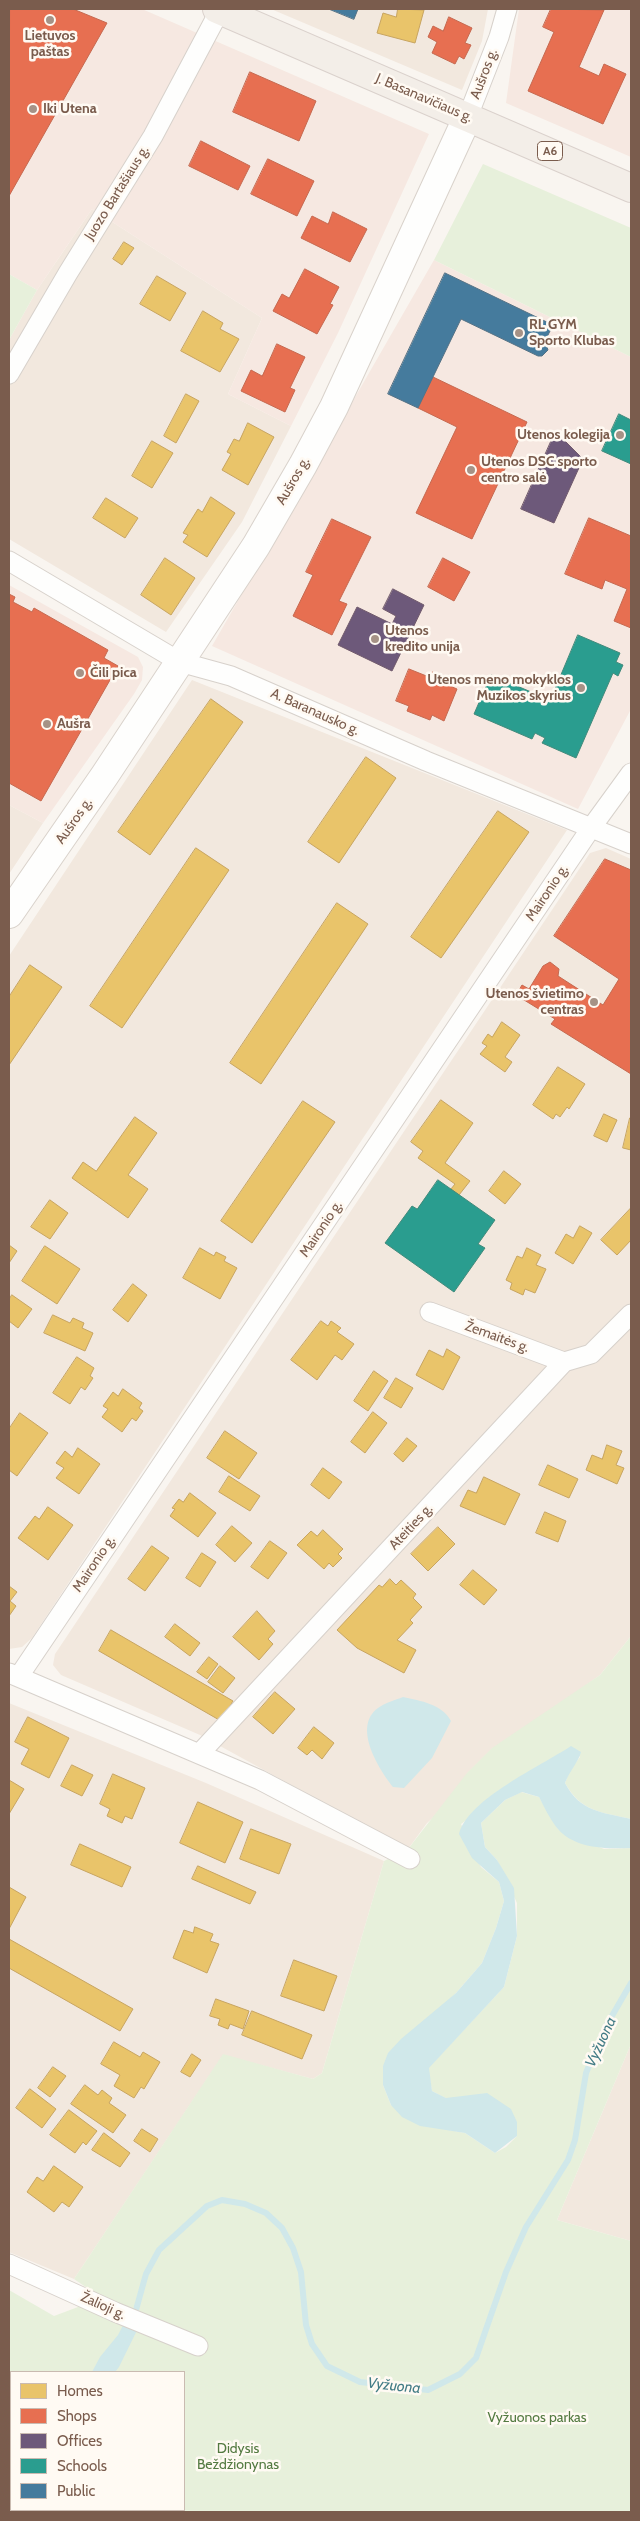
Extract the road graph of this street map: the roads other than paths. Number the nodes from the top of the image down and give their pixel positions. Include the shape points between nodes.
1 (219, 9) edge
2 (507, 9) edge
3 (468, 116) junction
4 (631, 188) edge
5 (9, 374) edge
6 (9, 561) edge
7 (180, 662) junction
8 (631, 773) edge
9 (591, 828) junction
10 (631, 844) edge
11 (9, 914) edge
12 (430, 1312) dead end
13 (631, 1314) edge
14 (564, 1362) junction
15 (14, 1674) edge
16 (200, 1754) junction
17 (410, 1859) dead end
18 (9, 2264) edge
19 (198, 2346) dead end

1 - 3 main road, J. Basanavičiaus g. / A6
1 - 5 street, Juozo Bartašiaus g. via 153,136
2 - 3 street, Aušros g.
3 - 4 main road, J. Basanavičiaus g. / A6
3 - 7 street, Aušros g. via 334,407 256,546
6 - 7 street, A. Baranausko g.
7 - 9 street, A. Baranausko g. via 231,676 426,762
7 - 11 street, Aušros g.
8 - 9 street, Maironio g.
9 - 10 street, A. Baranausko g.
9 - 15 street, Maironio g.
12 - 14 street, Žemaitės g.
13 - 14 street via 591,1354
14 - 16 street, Ateities g.
15 - 16 street
16 - 17 street via 260,1780
18 - 19 street, Žalioji g.

